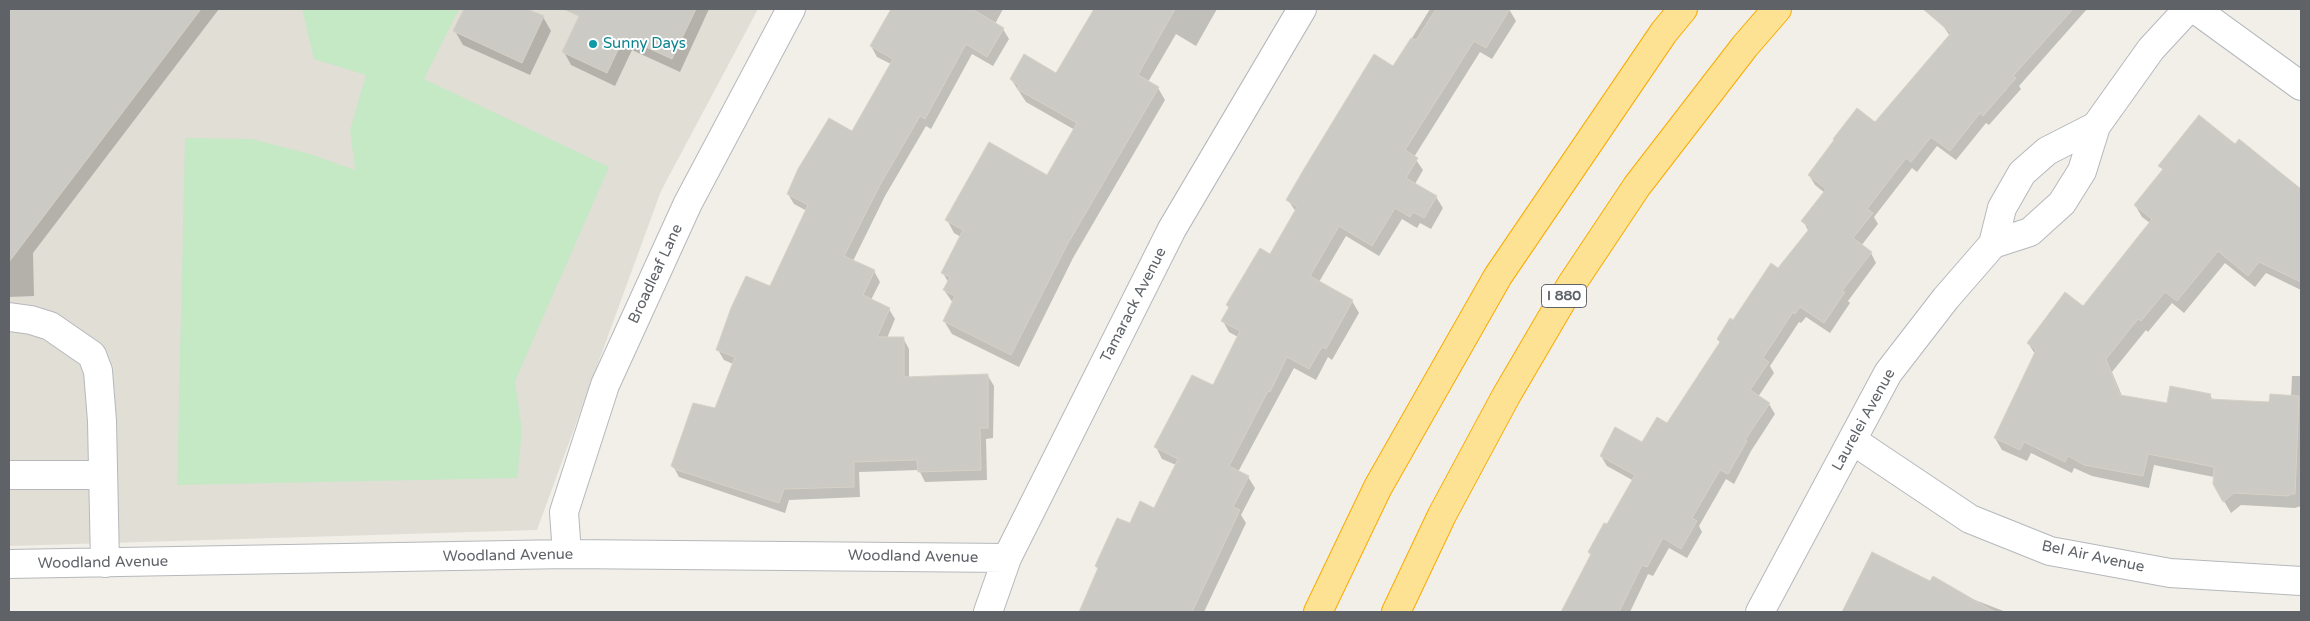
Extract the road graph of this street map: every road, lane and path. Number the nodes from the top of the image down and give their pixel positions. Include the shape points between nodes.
1 (791, 9) edge
2 (1302, 9) edge
3 (1683, 9) edge
4 (1777, 9) edge
5 (2188, 9) edge
6 (2196, 9) edge
7 (2301, 86) edge
8 (2096, 126) junction
9 (1993, 244) junction
10 (9, 317) edge
11 (1852, 440) junction
12 (9, 475) edge
13 (103, 475) junction
14 (567, 554) junction
15 (1007, 558) junction
16 (9, 564) edge
17 (105, 564) junction
18 (2301, 581) edge
19 (988, 612) edge
20 (1318, 612) edge
21 (1396, 612) edge
22 (1760, 612) edge

1 - 14 street, Broadleaf Lane via 688,203 605,385 564,512
2 - 15 street, Tamarack Avenue via 1172,229
3 - 20 highway via 1664,32 1498,276 1378,487
4 - 21 highway, I 880 via 1637,186 1571,285 1442,515
5 - 8 street, Laurelei Avenue via 2151,49
6 - 7 street
8 - 9 street, Laurelei Avenue via 2048,151 2022,173 2002,208
8 - 9 street, Laurelei Avenue via 2082,171 2062,204 2030,232
9 - 11 street, Laurelei Avenue via 1946,298 1888,374
10 - 13 street via 50,326 92,355 98,371
11 - 18 street, Bel Air Avenue via 1970,519 2050,552 2170,573
11 - 22 street, Laurelei Avenue
12 - 13 street
13 - 17 street
14 - 15 street, Woodland Avenue
14 - 17 street, Woodland Avenue
15 - 19 street, Tamarack Avenue
16 - 17 street, Woodland Avenue

